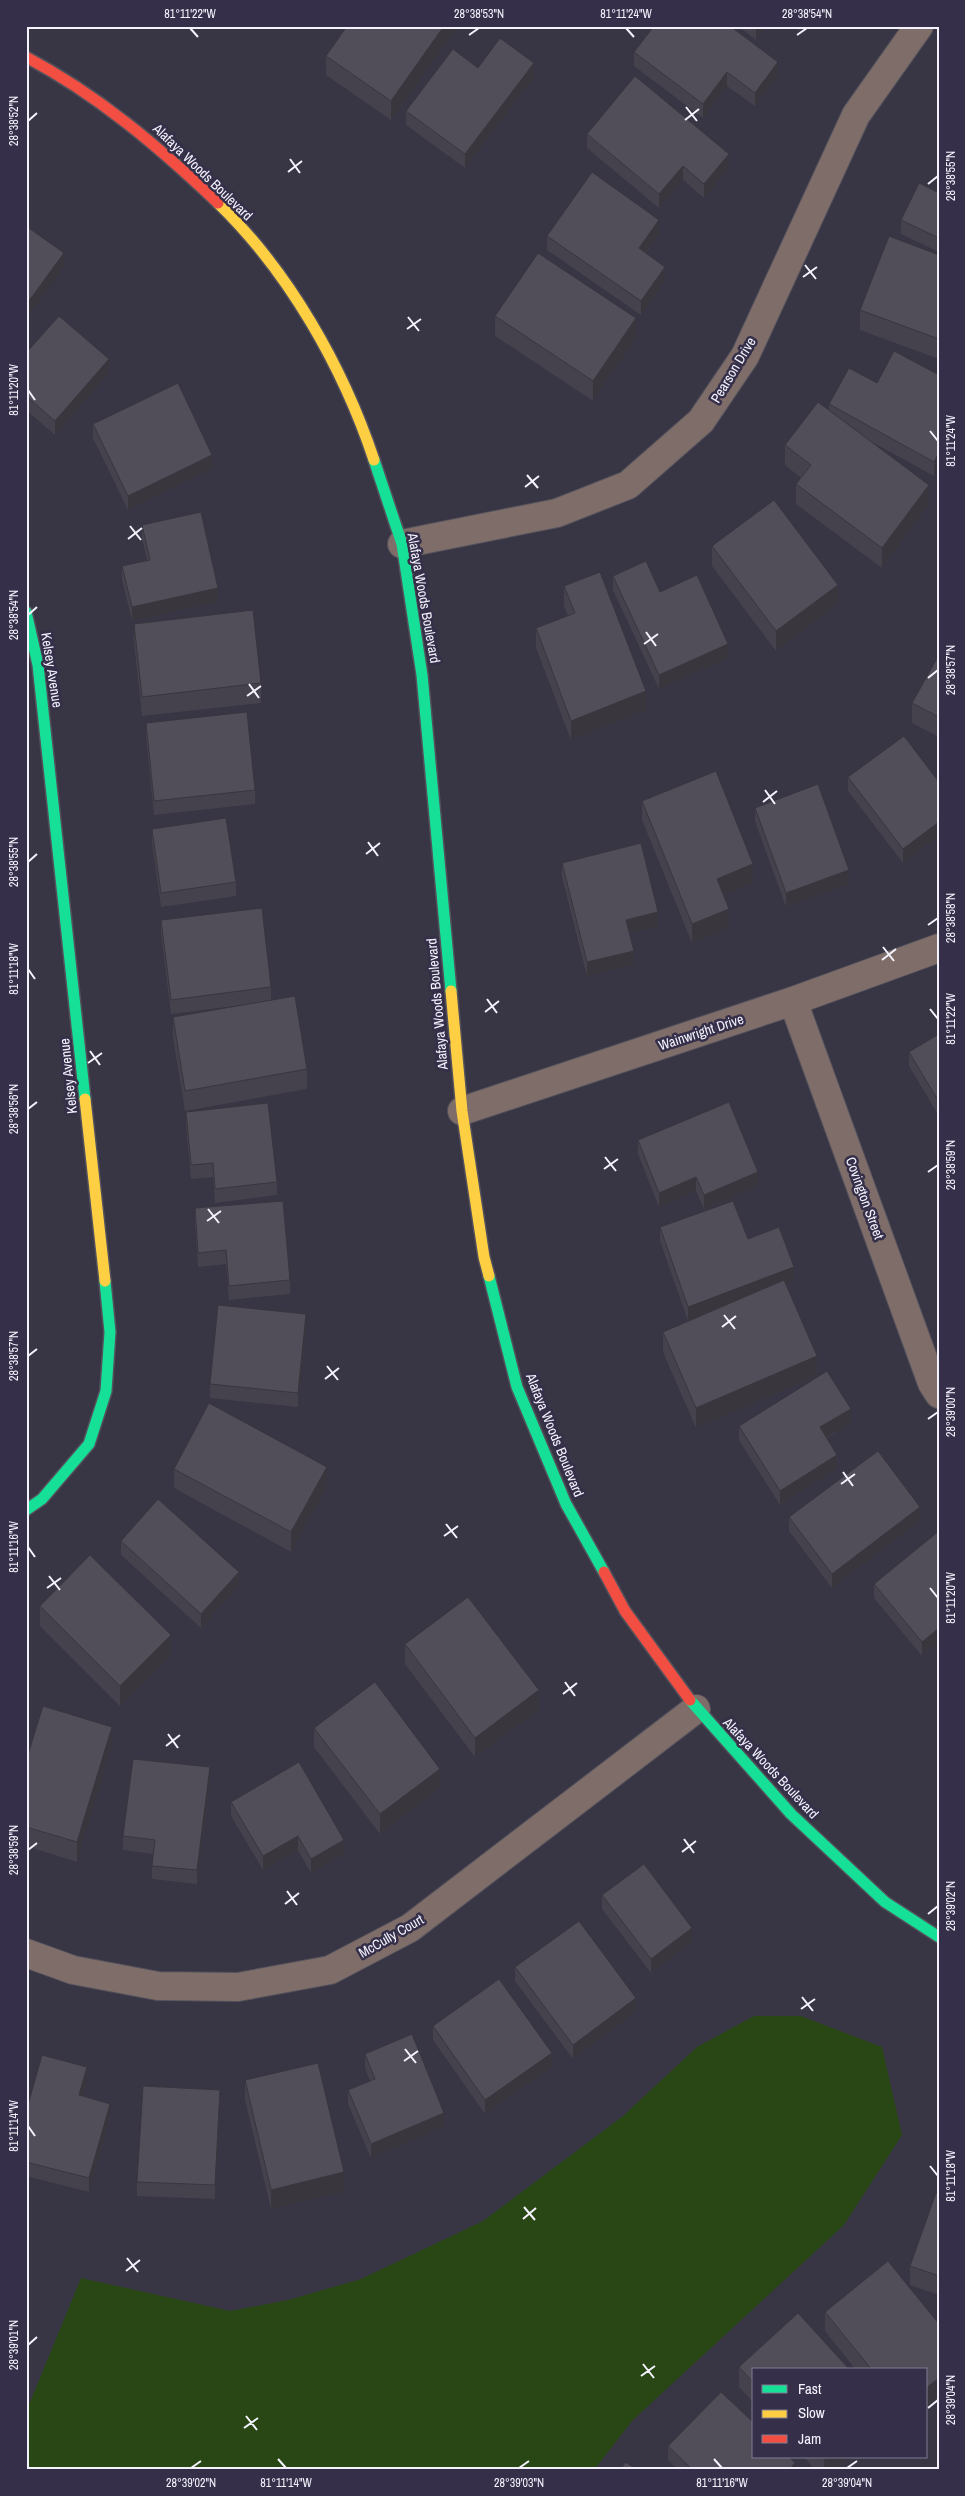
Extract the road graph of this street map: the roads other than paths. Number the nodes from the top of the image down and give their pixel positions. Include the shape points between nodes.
1 (919, 26) edge
2 (26, 57) edge
3 (402, 544) junction
4 (26, 612) edge
5 (939, 948) edge
6 (793, 1001) junction
7 (462, 1111) junction
8 (939, 1394) edge
9 (26, 1510) edge
10 (696, 1709) junction
11 (939, 1937) edge
12 (26, 1953) edge

1 - 3 street, Pearson Drive via 856,115 745,356 701,421 628,485 557,513
2 - 3 street, Alafaya Woods Boulevard via 58,74 124,119 173,160 232,217 289,288 329,356 366,436
3 - 7 street, Alafaya Woods Boulevard via 422,675
4 - 9 street, Kelsey Avenue via 38,665 110,1332 106,1391 89,1444 42,1499
5 - 6 street, Wainwright Drive
6 - 7 street, Wainwright Drive
6 - 8 street, Covington Street via 932,1383
7 - 10 street, Alafaya Woods Boulevard via 484,1257 517,1387 566,1504 625,1611
10 - 11 street, Alafaya Woods Boulevard via 791,1814 885,1902
10 - 12 street, McCully Court via 410,1928 330,1970 238,1987 158,1986 73,1970

